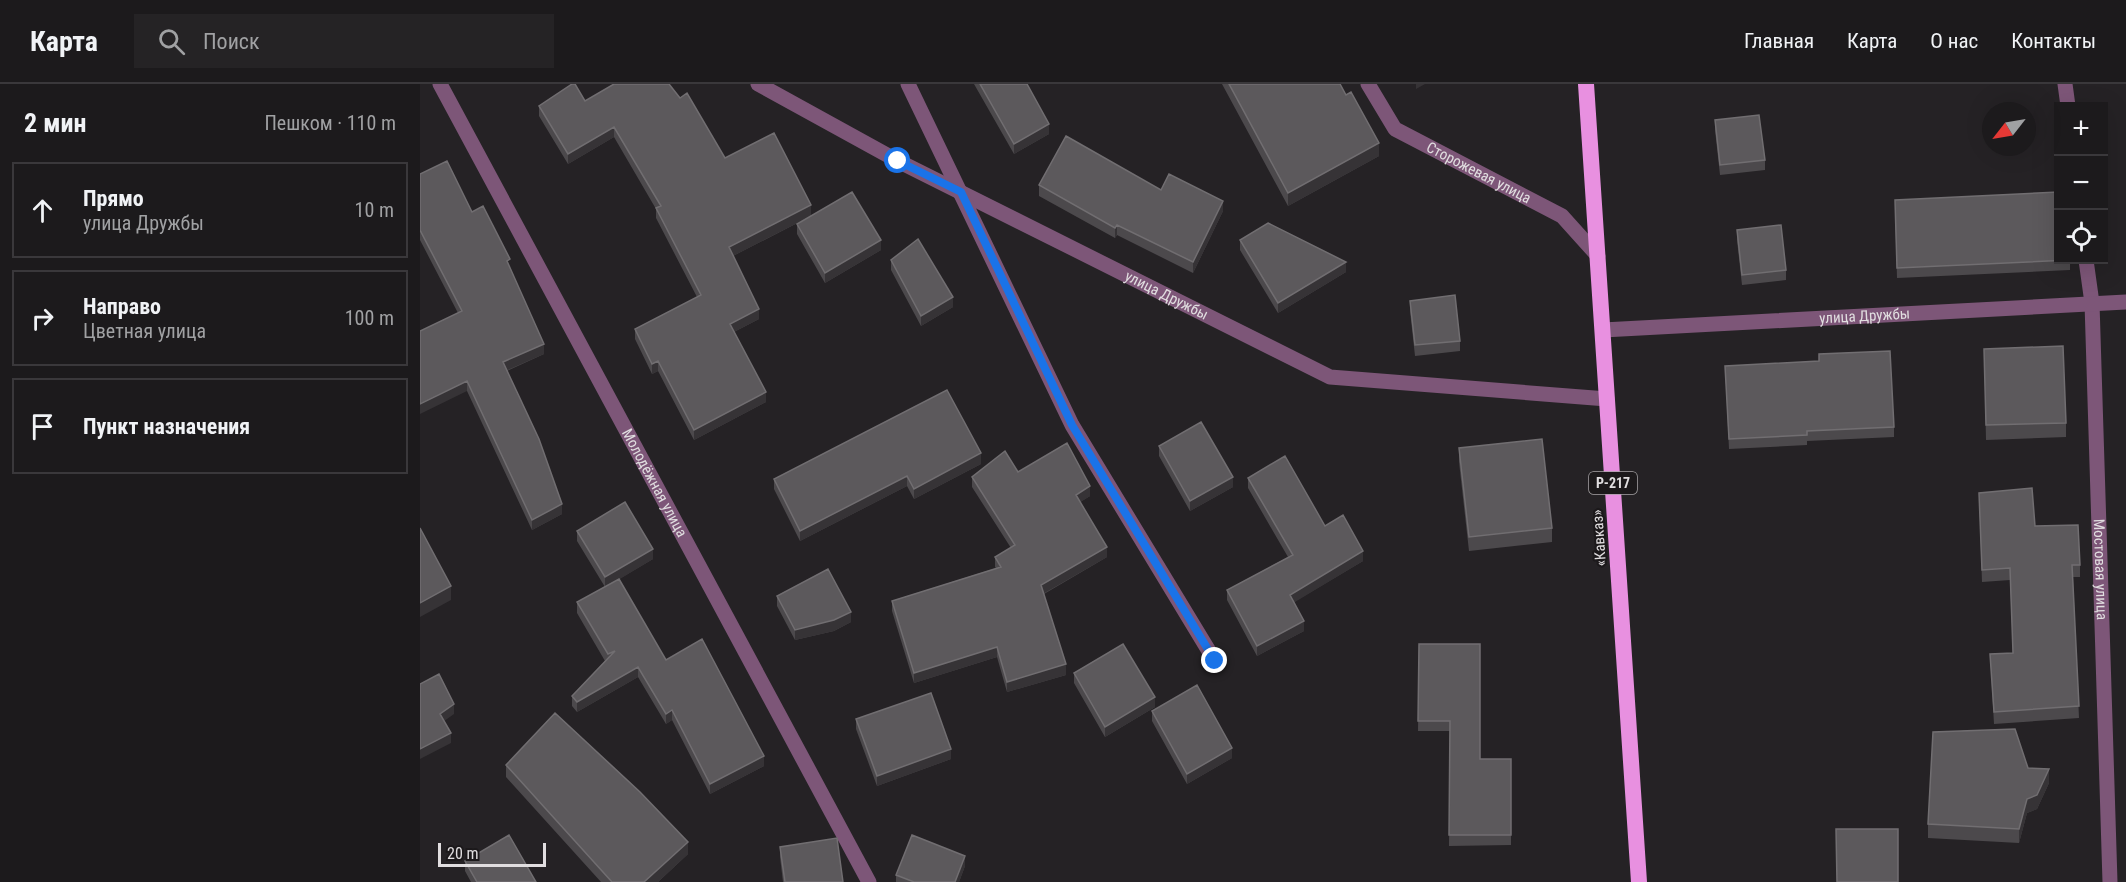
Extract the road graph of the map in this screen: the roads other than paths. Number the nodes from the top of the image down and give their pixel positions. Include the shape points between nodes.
1 (440, 84) edge
2 (758, 84) edge
3 (908, 84) edge
4 (1368, 84) edge
5 (1586, 84) edge
6 (2065, 84) edge
7 (2067, 102) edge
8 (961, 192) junction
9 (1598, 256) junction
10 (2087, 264) edge
11 (2126, 302) edge
12 (2092, 303) junction
13 (1603, 330) junction
14 (1607, 399) junction
15 (1215, 661) dead end
16 (868, 882) edge
17 (1639, 882) edge
18 (2110, 882) edge

1 - 16 street, Молодёжная улица
2 - 8 street, улица Дружбы
3 - 8 street
4 - 9 street, Сторожевая улица via 1395,129 1563,216
5 - 9 highway, «Кавказ» / Р-217
6 - 7 street
8 - 14 street, улица Дружбы via 1330,377
8 - 15 street via 1072,425
9 - 13 highway, «Кавказ» / Р-217
10 - 12 street, Мостовая улица
11 - 12 street, улица Дружбы
12 - 13 street, улица Дружбы
12 - 18 street, Мостовая улица
13 - 14 highway, «Кавказ» / Р-217
14 - 17 highway, «Кавказ» / Р-217

